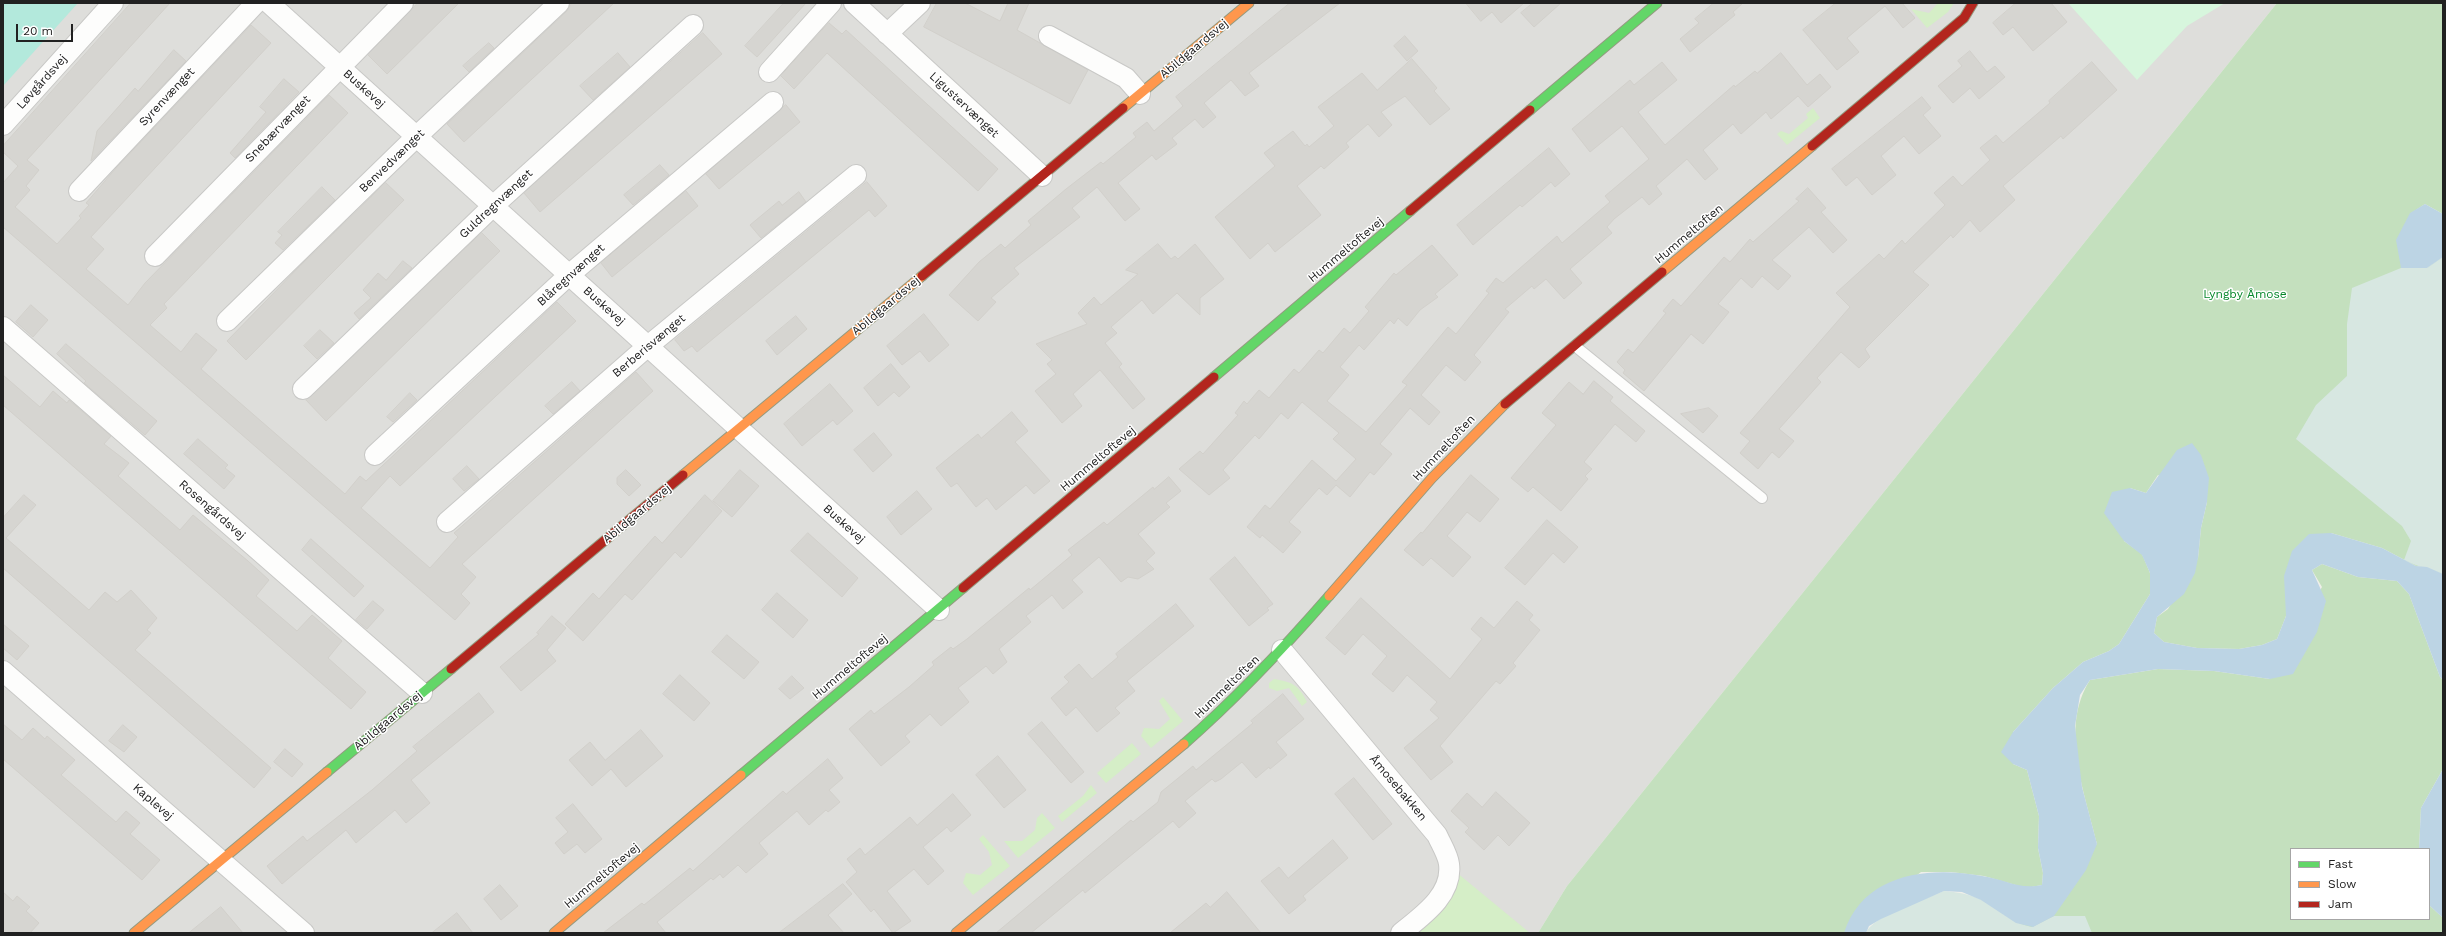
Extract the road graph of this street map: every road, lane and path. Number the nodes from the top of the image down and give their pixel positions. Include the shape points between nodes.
1 (113, 3) edge
2 (256, 3) edge
3 (269, 3) edge
4 (403, 3) edge
5 (559, 3) edge
6 (831, 3) edge
7 (854, 3) edge
8 (920, 3) edge
9 (1249, 3) edge
10 (1657, 3) edge
11 (1973, 3) edge
12 (693, 25) dead end
13 (887, 34) junction
14 (1049, 36) dead end
15 (339, 67) junction
16 (769, 72) dead end
17 (1140, 94) junction
18 (773, 102) dead end
19 (3, 125) edge
20 (416, 137) junction
21 (856, 175) dead end
22 (1042, 176) junction
23 (79, 191) dead end
24 (493, 206) junction
25 (155, 256) dead end
26 (569, 275) junction
27 (227, 321) dead end
28 (3, 327) edge
29 (648, 346) junction
30 (1575, 346) junction
31 (303, 389) dead end
32 (739, 428) junction
33 (375, 455) dead end
34 (1762, 498) dead end
35 (447, 522) dead end
36 (939, 610) junction
37 (1282, 650) junction
38 (3, 671) edge
39 (422, 693) junction
40 (221, 861) junction
41 (560, 931) edge
42 (134, 933) edge
43 (304, 933) edge
44 (956, 933) edge
45 (1401, 933) edge

1 - 19 street, Løvgårdsvej
2 - 23 street, Syrenvænget
3 - 15 street, Buskevej
4 - 15 street, Snebærvænget
5 - 20 street, Benvedvænget
6 - 16 street
7 - 13 street, Ligustervænget
8 - 13 street
9 - 17 street, Abildgaardsvej
10 - 36 street, Hummeltoftevej
11 - 30 street, Hummeltoften via 1964,18 1955,26
12 - 24 street, Guldregnvænget
13 - 22 street, Ligustervænget
14 - 17 street via 1126,78
15 - 20 street, Buskevej
15 - 25 street, Snebærvænget
17 - 22 street, Abildgaardsvej
18 - 26 street, Blåregnvænget
20 - 24 street, Buskevej
20 - 27 street, Benvedvænget
21 - 29 street, Berberisvænget
22 - 32 street, Abildgaardsvej
24 - 26 street, Buskevej
24 - 31 street, Guldregnvænget
26 - 29 street, Buskevej
26 - 33 street, Blåregnvænget
28 - 39 street, Rosengårdsvej
29 - 32 street, Buskevej
29 - 35 street, Berberisvænget
30 - 34 lane
30 - 37 street, Hummeltoften via 1480,427 1432,478
32 - 36 street, Buskevej
32 - 39 street, Abildgaardsvej
36 - 41 street, Hummeltoftevej
37 - 44 street, Hummeltoften via 1233,701 1178,749
37 - 45 street, Åmosebakken via 1437,835 1449,864 1446,884 1434,905
38 - 40 street, Kaplevej
39 - 40 street, Abildgaardsvej
40 - 42 street, Abildgaardsvej
40 - 43 street, Kaplevej

